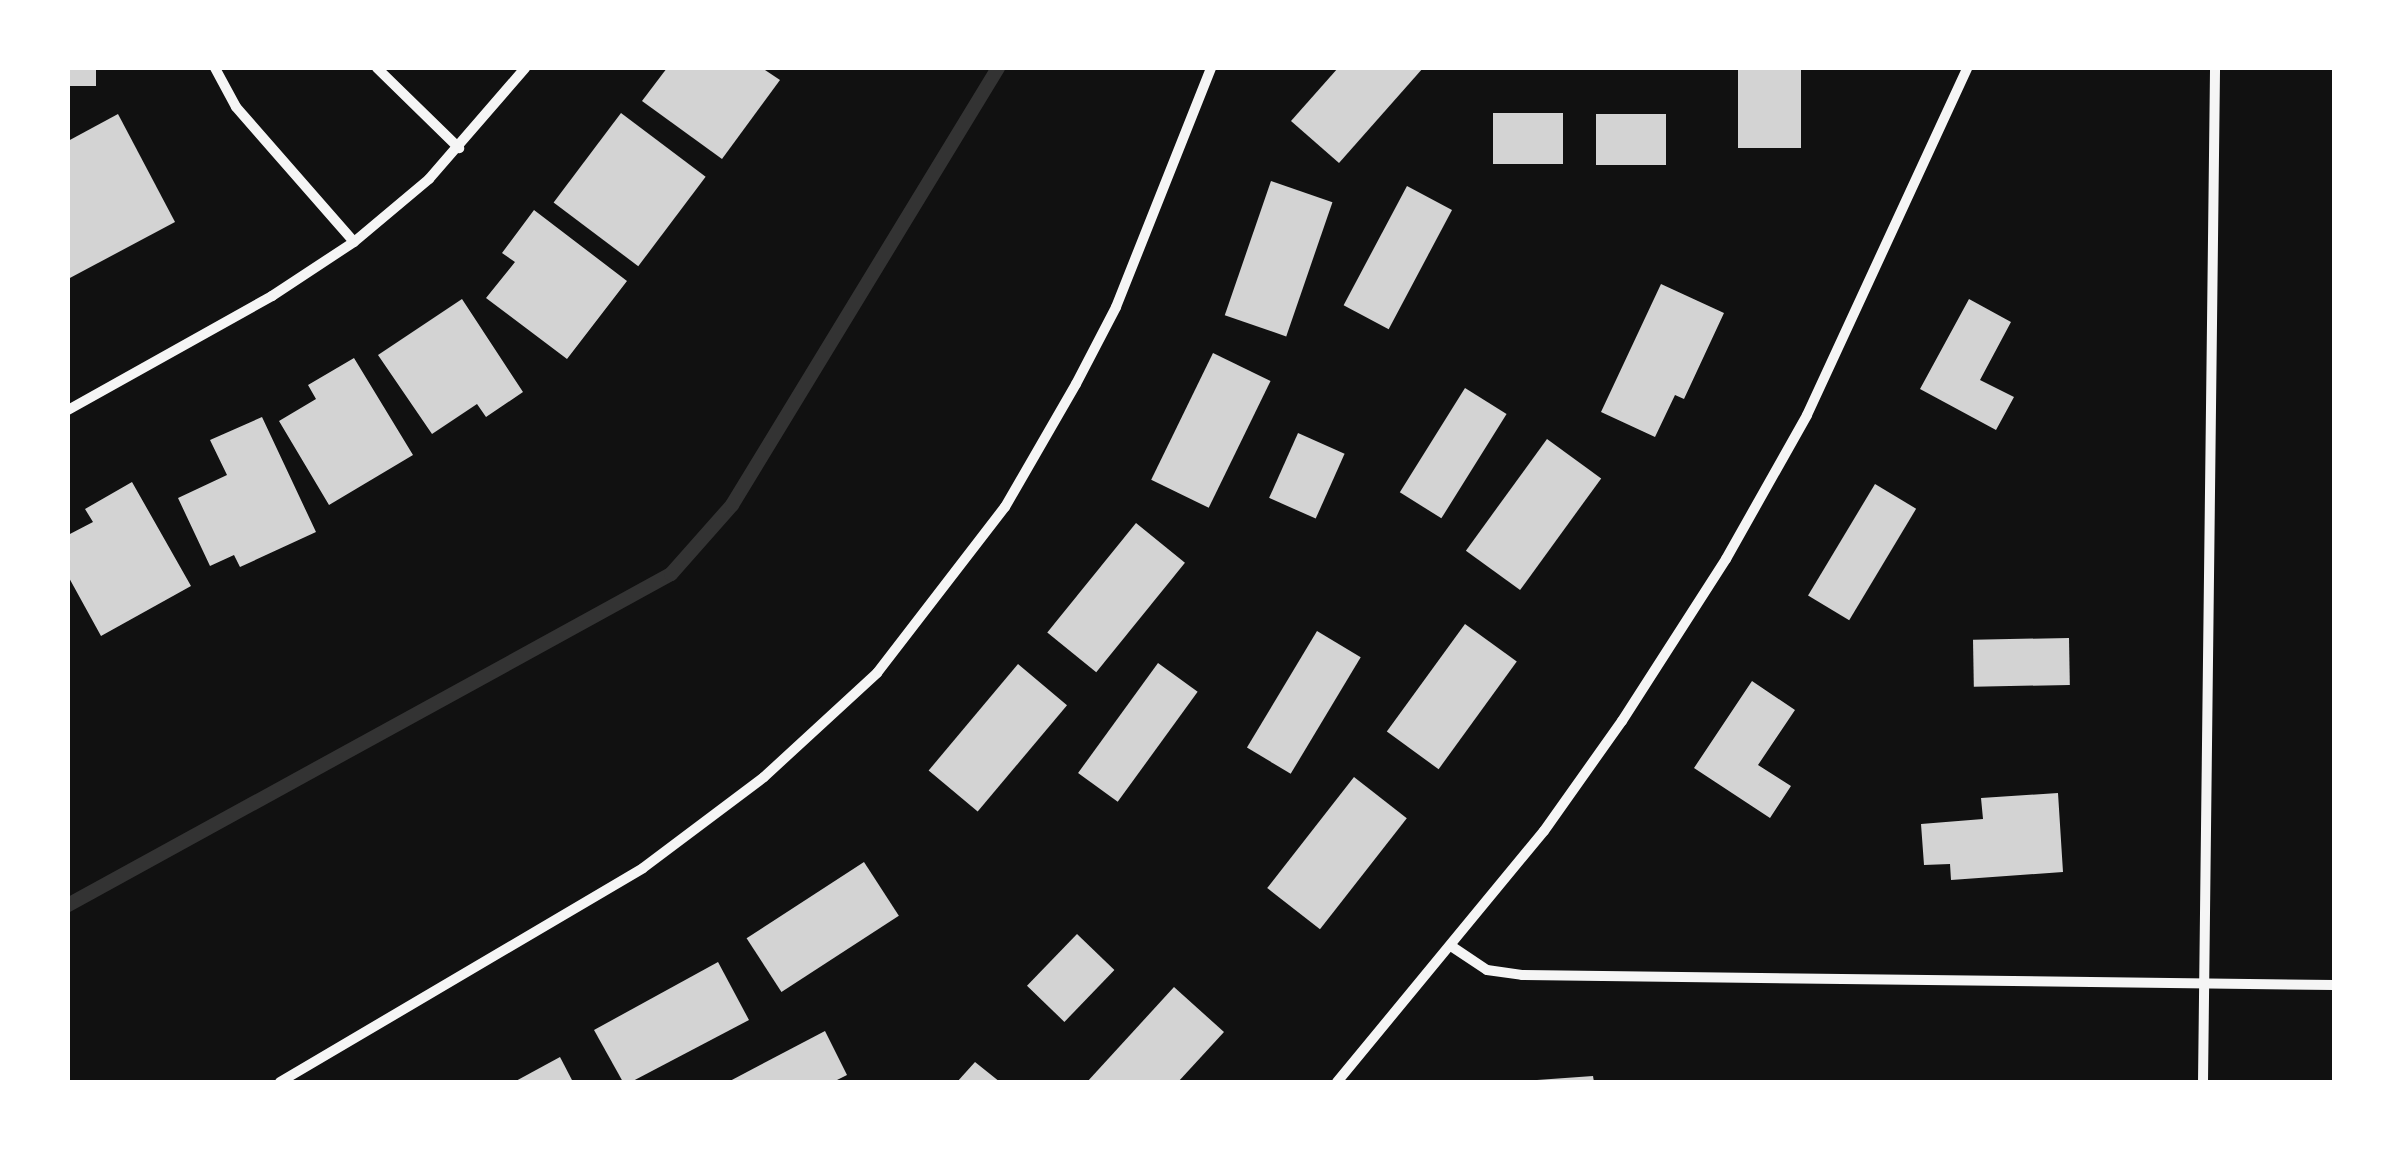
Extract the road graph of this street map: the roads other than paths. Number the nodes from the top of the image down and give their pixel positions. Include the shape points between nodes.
1 (215, 68) edge
2 (377, 68) edge
3 (525, 68) edge
4 (1211, 68) edge
5 (1967, 68) edge
6 (2214, 68) edge
7 (459, 148) junction
8 (354, 242) junction
9 (68, 410) edge
10 (1451, 946) junction
11 (2205, 983) junction
12 (2334, 986) edge
13 (280, 1082) edge
14 (1337, 1082) edge
15 (2203, 1082) edge

1 - 8 street via 236,107
2 - 7 street
3 - 7 street
4 - 13 street via 1116,307 1076,384 1005,507 877,673 764,777 642,868
5 - 10 street via 1807,415 1726,558 1589,768
6 - 11 street
7 - 8 street
8 - 9 street via 272,296
10 - 11 street via 1487,970 1522,975
10 - 14 street
11 - 12 street
11 - 15 street

